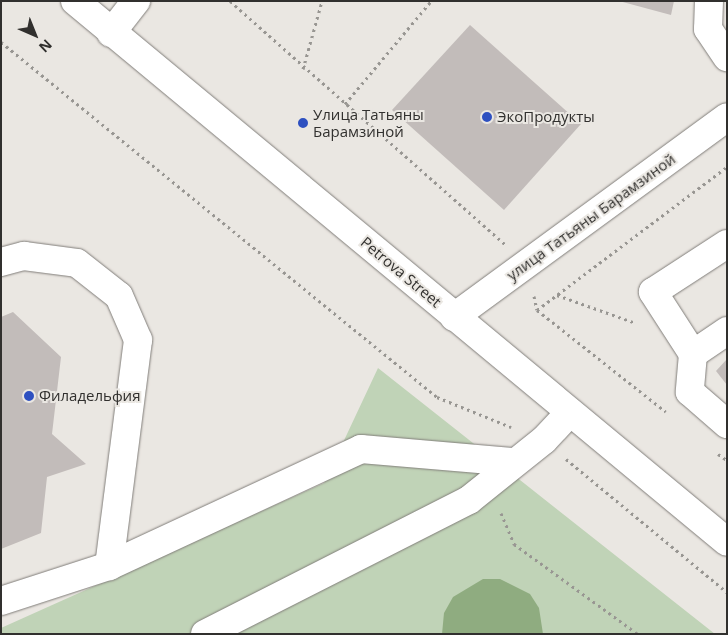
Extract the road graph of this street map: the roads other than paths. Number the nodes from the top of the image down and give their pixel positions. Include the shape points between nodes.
1 (75, 1) edge
2 (136, 1) edge
3 (709, 1) edge
4 (111, 33) junction
5 (727, 57) edge
6 (727, 117) edge
7 (727, 244) edge
8 (1, 262) edge
9 (454, 317) junction
10 (727, 331) edge
11 (693, 354) junction
12 (570, 412) junction
13 (727, 424) edge
14 (514, 462) junction
15 (727, 542) edge
16 (109, 566) junction
17 (1, 601) edge
18 (205, 634) edge

1 - 4 main road, Petrova Street
2 - 4 main road
3 - 5 main road via 708,29
4 - 9 main road, Petrova Street
6 - 9 main road, улица Татьяны Барамзиной
7 - 11 main road via 653,292
8 - 16 main road via 24,256 77,263 119,296 138,340
9 - 12 main road, Petrova Street
10 - 11 main road
11 - 13 main road via 690,392
12 - 14 main road via 544,440
12 - 15 main road, Petrova Street
14 - 16 main road via 361,450
14 - 18 main road via 469,500
16 - 17 main road

